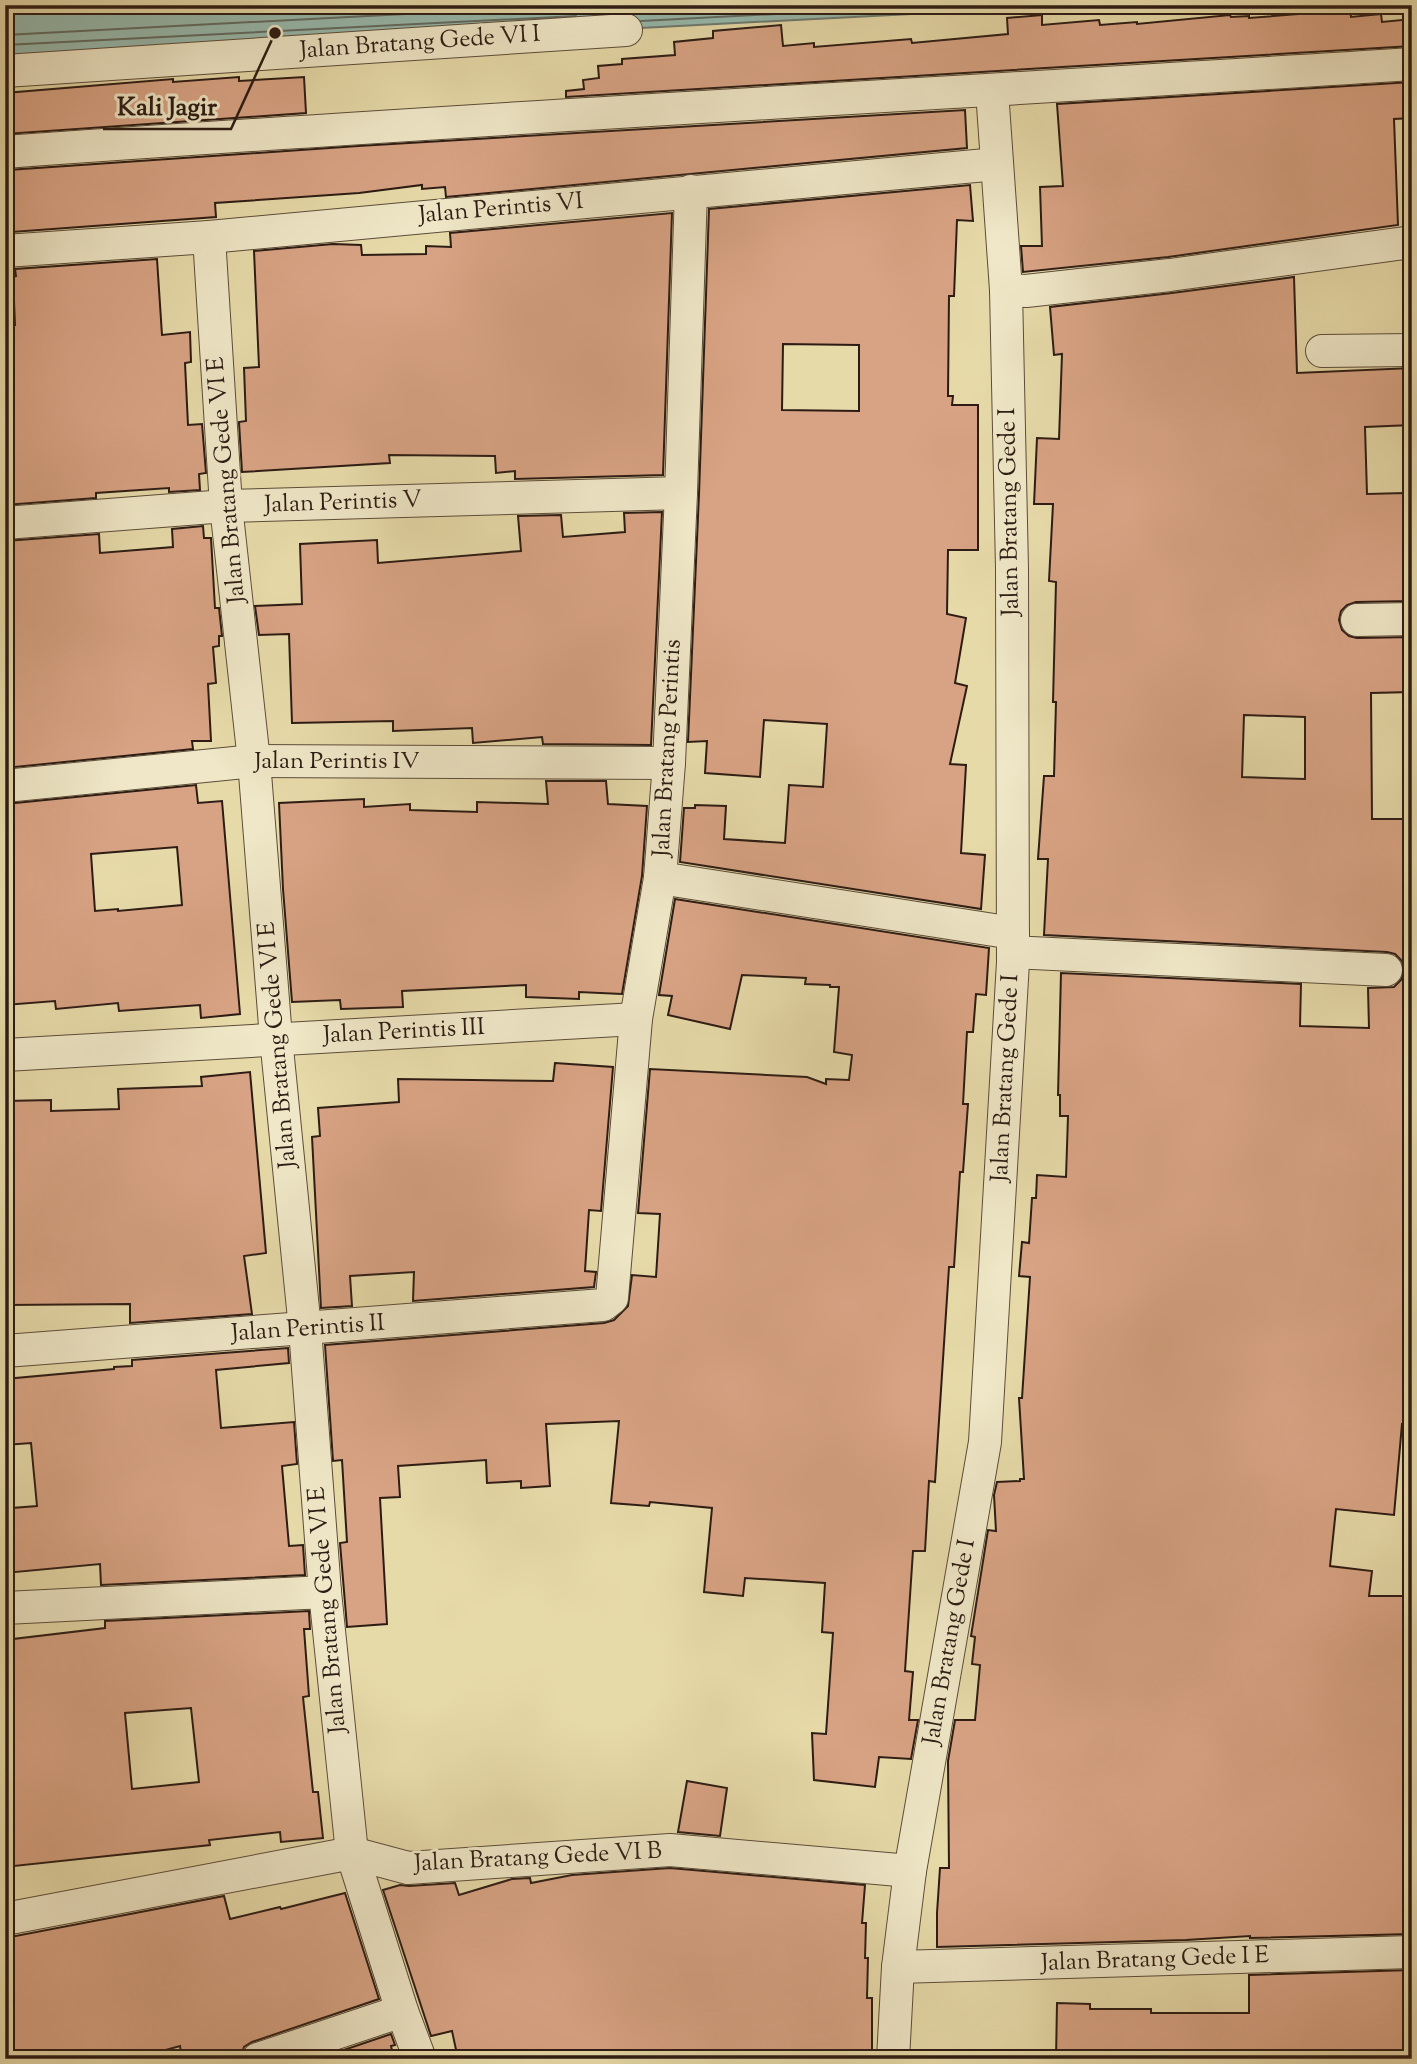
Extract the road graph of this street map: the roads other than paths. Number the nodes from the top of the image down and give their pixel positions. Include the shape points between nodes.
1 (626, 30) dead end
2 (1412, 64) edge
3 (5, 71) edge
4 (992, 91) junction
5 (5, 152) edge
6 (996, 164) junction
7 (691, 191) junction
8 (209, 237) junction
9 (1412, 242) edge
10 (5, 251) edge
11 (1006, 290) junction
12 (1412, 350) edge
13 (1322, 351) dead end
14 (681, 493) junction
15 (226, 506) junction
16 (5, 523) edge
17 (1412, 619) edge
18 (1357, 620) dead end
19 (254, 761) junction
20 (669, 764) junction
21 (5, 786) edge
22 (660, 878) junction
23 (1013, 943) junction
24 (1386, 970) dead end
25 (636, 1019) junction
26 (276, 1038) junction
27 (5, 1055) edge
28 (609, 1301) joint
29 (305, 1329) junction
30 (5, 1351) edge
31 (325, 1592) junction
32 (5, 1608) edge
33 (352, 1853) junction
34 (910, 1871) junction
35 (5, 1919) edge
36 (1412, 1952) edge
37 (898, 1968) junction
38 (402, 2011) junction
39 (258, 2059) edge
40 (420, 2059) edge
41 (893, 2059) edge

1 - 3 street, Jalan Bratang Gede VI I
2 - 4 street
4 - 5 street via 364,126
4 - 6 street, Jalan Bratang Gede I
6 - 7 street, Jalan Perintis VI
6 - 11 street, Jalan Bratang Gede I
7 - 8 street, Jalan Perintis VI
7 - 14 street, Jalan Bratang Perintis
8 - 10 street, Jalan Perintis VI
8 - 15 street, Jalan Bratang Gede VI E
9 - 11 street via 1170,275
11 - 23 street, Jalan Bratang Gede I
12 - 13 street
14 - 15 street, Jalan Perintis V
14 - 20 street, Jalan Bratang Perintis
15 - 16 street, Jalan Perintis V
15 - 19 street, Jalan Bratang Gede VI E
17 - 18 street
19 - 20 street, Jalan Perintis IV
19 - 21 street, Jalan Perintis IV
19 - 26 street, Jalan Bratang Gede VI E
20 - 22 street, Jalan Bratang Perintis
22 - 23 street
22 - 25 street, Jalan Bratang Perintis
23 - 24 street
23 - 34 street, Jalan Bratang Gede I via 985,1442
25 - 26 street, Jalan Perintis III
25 - 28 street, Jalan Bratang Perintis
26 - 27 street, Jalan Perintis III
26 - 29 street, Jalan Bratang Gede VI E
28 - 29 street, Jalan Perintis II
29 - 30 street, Jalan Perintis II
29 - 31 street, Jalan Bratang Gede VI E
31 - 32 street
31 - 33 street, Jalan Bratang Gede VI E
33 - 34 street, Jalan Bratang Gede VI B via 408,1868 670,1850
33 - 35 street, Jalan Bratang Gede VI B
33 - 38 street, Jalan Bratang Gede VI E
34 - 37 street, Jalan Bratang Gede I
36 - 37 street, Jalan Bratang Gede I E
37 - 41 street, Jalan Bratang Gede I
38 - 39 street
38 - 40 street, Jalan Bratang Gede VI E

